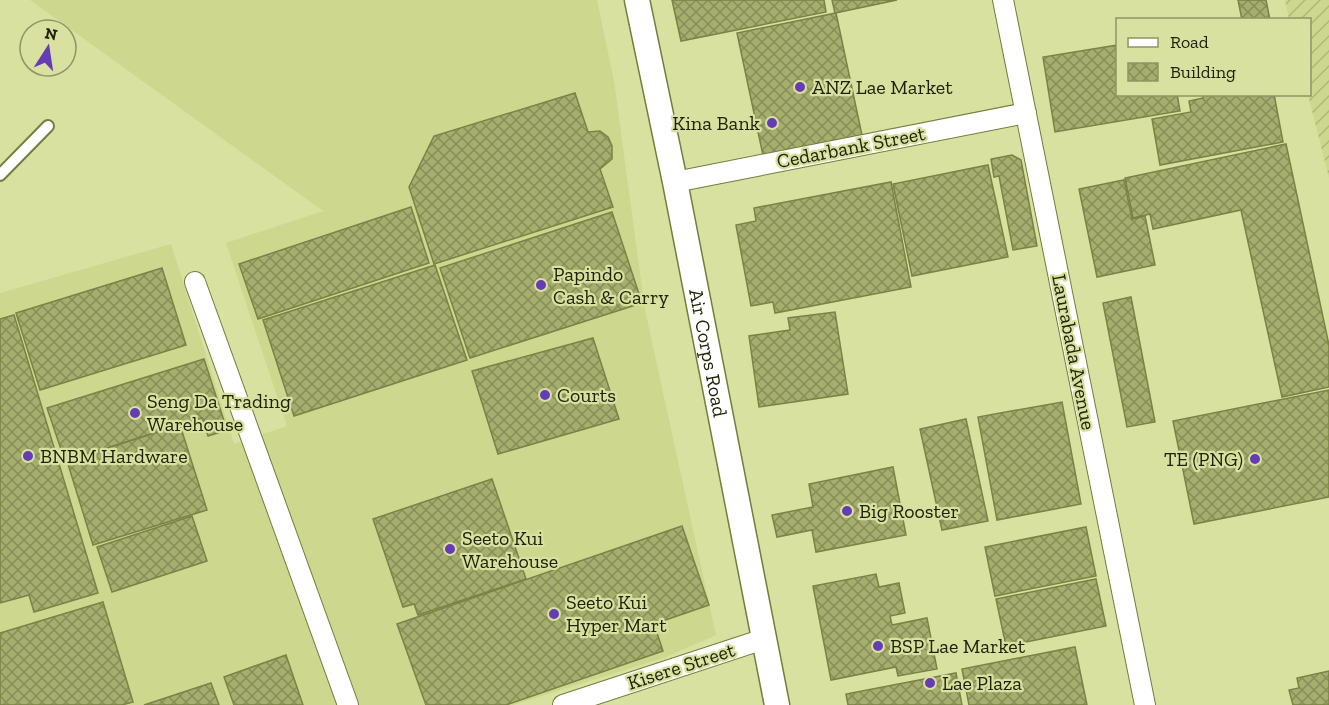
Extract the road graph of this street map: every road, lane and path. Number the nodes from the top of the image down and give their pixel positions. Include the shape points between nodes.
1 (637, 0) edge
2 (1003, 0) edge
3 (1026, 113) junction
4 (48, 126) dead end
5 (0, 175) edge
6 (675, 182) junction
7 (195, 282) dead end
8 (764, 639) junction
9 (348, 705) edge
10 (563, 705) edge
11 (777, 705) edge
12 (1145, 705) edge

1 - 6 street, Air Corps Road
2 - 3 street, Laurabada Avenue
3 - 6 street, Cedarbank Street
3 - 12 street, Laurabada Avenue
4 - 5 lane
6 - 8 street, Air Corps Road
7 - 9 street
8 - 10 street, Kisere Street
8 - 11 street, Air Corps Road

